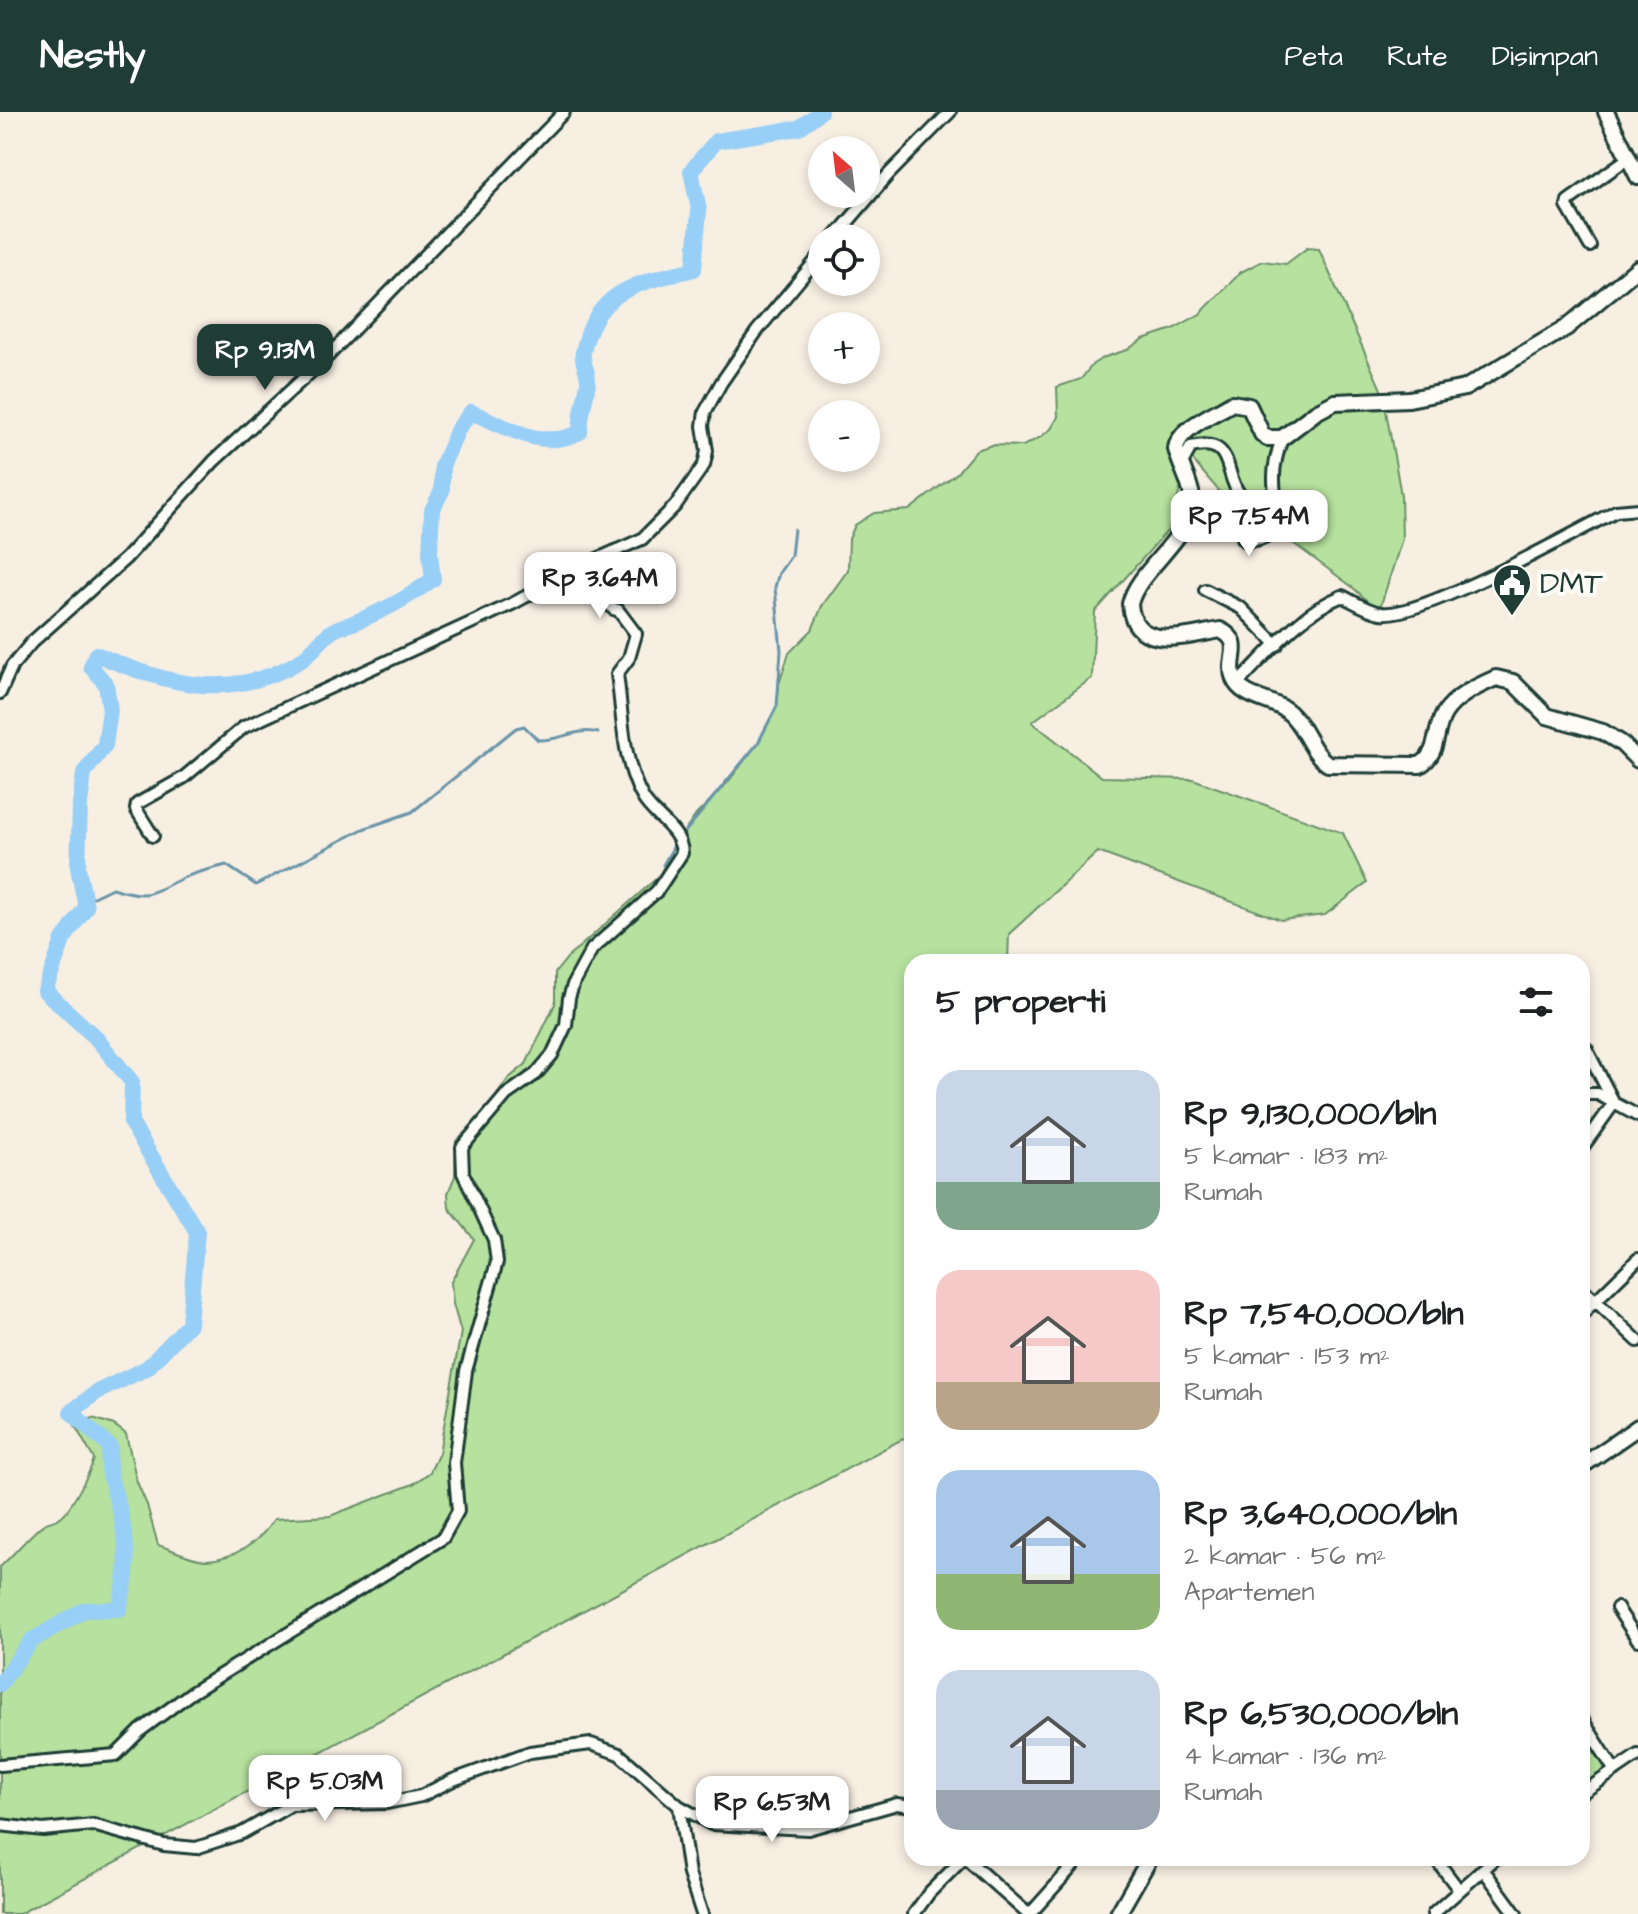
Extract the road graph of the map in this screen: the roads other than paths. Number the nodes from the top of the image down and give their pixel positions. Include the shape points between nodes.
1 (564, 112) edge
2 (950, 112) edge
3 (1606, 112) edge
4 (1627, 159) junction
5 (1638, 177) edge
6 (846, 224) edge
7 (1590, 246) dead end
8 (1638, 268) edge
9 (808, 270) edge
10 (1282, 438) junction
11 (1181, 465) junction
12 (1638, 509) edge
13 (586, 564) junction
14 (1205, 590) dead end
15 (1277, 645) junction
16 (1237, 684) junction
17 (0, 693) edge
18 (1638, 760) edge
19 (153, 836) dead end
20 (1590, 1056) edge
21 (1590, 1094) edge
22 (1614, 1103) junction
23 (1638, 1116) edge
24 (1590, 1137) edge
25 (1638, 1259) edge
26 (1590, 1297) edge
27 (1593, 1301) junction
28 (1590, 1305) edge
29 (1638, 1341) edge
30 (1638, 1427) edge
31 (1590, 1460) edge
32 (1617, 1608) dead end
33 (1638, 1640) edge
34 (1590, 1732) edge
35 (1638, 1755) edge
36 (0, 1765) edge
37 (1615, 1771) junction
38 (1590, 1788) edge
39 (904, 1805) edge
40 (679, 1806) junction
41 (0, 1825) edge
42 (957, 1866) edge
43 (973, 1866) edge
44 (1073, 1866) dead end
45 (1145, 1866) edge
46 (1441, 1866) edge
47 (1487, 1866) edge
48 (1483, 1869) junction
49 (1459, 1890) junction
50 (918, 1912) edge
51 (702, 1914) edge
52 (1029, 1914) edge
53 (1118, 1914) edge
54 (1433, 1914) edge
55 (1516, 1914) edge

1 - 17 street via 337,347 214,461 126,558 32,642 12,666
2 - 6 street
3 - 4 street
4 - 5 street
4 - 7 street via 1568,201
8 - 10 street via 1566,328 1465,388 1409,399 1335,402
9 - 13 street via 721,383 705,412 704,465 675,506 642,539
10 - 11 street via 1267,438 1249,406 1232,403 1179,438
10 - 11 street via 1274,474 1277,522 1255,540 1243,538 1262,520 1262,512 1238,493 1221,450 1191,447
11 - 16 street via 1192,500 1188,517 1136,589 1131,613 1145,632 1164,639 1220,630 1228,634 1235,646 1231,668
12 - 15 street via 1616,511 1469,585 1397,613 1380,613 1342,596 1312,610
13 - 19 street via 512,604 244,727 183,778 137,804
13 - 36 street via 613,609 636,634 617,674 628,764 643,799 675,833 682,853 657,891 592,949 574,982 566,1025 552,1055 506,1095 462,1147 463,1173 494,1240 497,1262 466,1371 454,1463 458,1511 443,1538 191,1693 116,1755
14 - 15 street via 1241,608
15 - 16 street
16 - 18 street via 1285,709 1322,760 1337,766 1420,765 1431,756 1441,721 1453,704 1482,684 1504,678 1547,716 1603,732
20 - 22 street
21 - 22 street
22 - 23 street
22 - 24 street
25 - 27 street
26 - 27 street
27 - 28 street
27 - 29 street
30 - 31 street
32 - 33 street
34 - 37 street
35 - 37 street
37 - 38 street
39 - 40 street via 808,1829 711,1824
40 - 41 street via 619,1754 591,1744 520,1755 421,1796 387,1803 291,1805 242,1833 196,1848 164,1845 93,1825 43,1830
40 - 51 street via 689,1874
42 - 50 street
43 - 52 street
44 - 52 street
45 - 53 street
46 - 49 street
47 - 48 street
48 - 49 street
48 - 55 street
49 - 54 street

